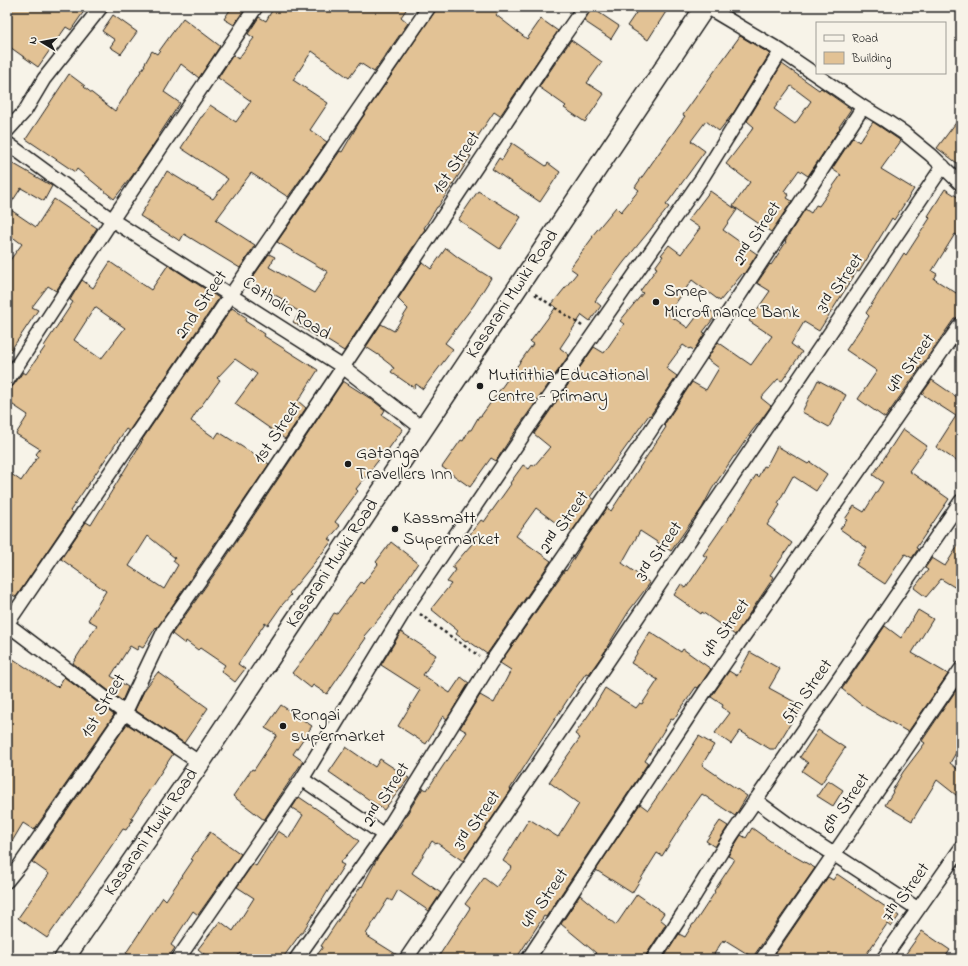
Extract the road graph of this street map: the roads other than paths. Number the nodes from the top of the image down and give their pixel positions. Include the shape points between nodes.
1 (101, 7) edge
2 (256, 7) edge
3 (429, 7) edge
4 (584, 7) edge
5 (706, 7) edge
6 (781, 51) junction
7 (862, 107) junction
8 (7, 131) edge
9 (7, 143) edge
10 (943, 166) junction
11 (961, 184) edge
12 (112, 220) junction
13 (231, 295) junction
14 (961, 324) edge
15 (343, 367) junction
16 (7, 381) edge
17 (423, 429) junction
18 (961, 501) edge
19 (7, 624) edge
20 (961, 669) edge
21 (125, 713) junction
22 (200, 762) junction
23 (302, 779) junction
24 (755, 800) junction
25 (384, 835) junction
26 (961, 848) edge
27 (834, 854) junction
28 (7, 881) edge
29 (918, 909) junction
30 (64, 959) edge
31 (178, 959) edge
32 (296, 959) edge
33 (406, 959) edge
34 (528, 959) edge
35 (653, 959) edge
36 (762, 959) edge
37 (883, 959) edge

1 - 8 street via 44,79 25,111
2 - 12 street
3 - 13 street, 2nd Street
4 - 15 street, 1st Street
5 - 6 street
5 - 17 main road, Kasarani Mwiki Road
6 - 7 street
6 - 23 street via 702,178 408,605
7 - 10 street via 904,133
7 - 25 street, 2ⁿᵈ Street via 649,433 490,664
9 - 12 street, Catholic Road
10 - 11 street
10 - 33 street, 3ʳᵈ Street
12 - 13 street, Catholic Road
12 - 16 street
13 - 15 street, Catholic Road
13 - 19 street, 2nd Street
14 - 34 street, 4ᵗʰ Street via 704,693
15 - 17 street, Catholic Road
15 - 21 street, 1st Street via 164,631
17 - 22 main road, Kasarani Mwiki Road
18 - 24 street, 5th Street
19 - 21 street
20 - 27 street, 6ᵗʰ Street
21 - 22 street
21 - 28 street, 1st Street
22 - 30 main road, Kasarani Mwiki Road
23 - 25 street
23 - 31 street
24 - 27 street
24 - 35 street, 5th Street
25 - 32 street, 2ⁿᵈ Street
26 - 29 street, 7ᵗʰ Street
27 - 29 street
27 - 36 street, 6ᵗʰ Street
29 - 37 street, 7ᵗʰ Street

